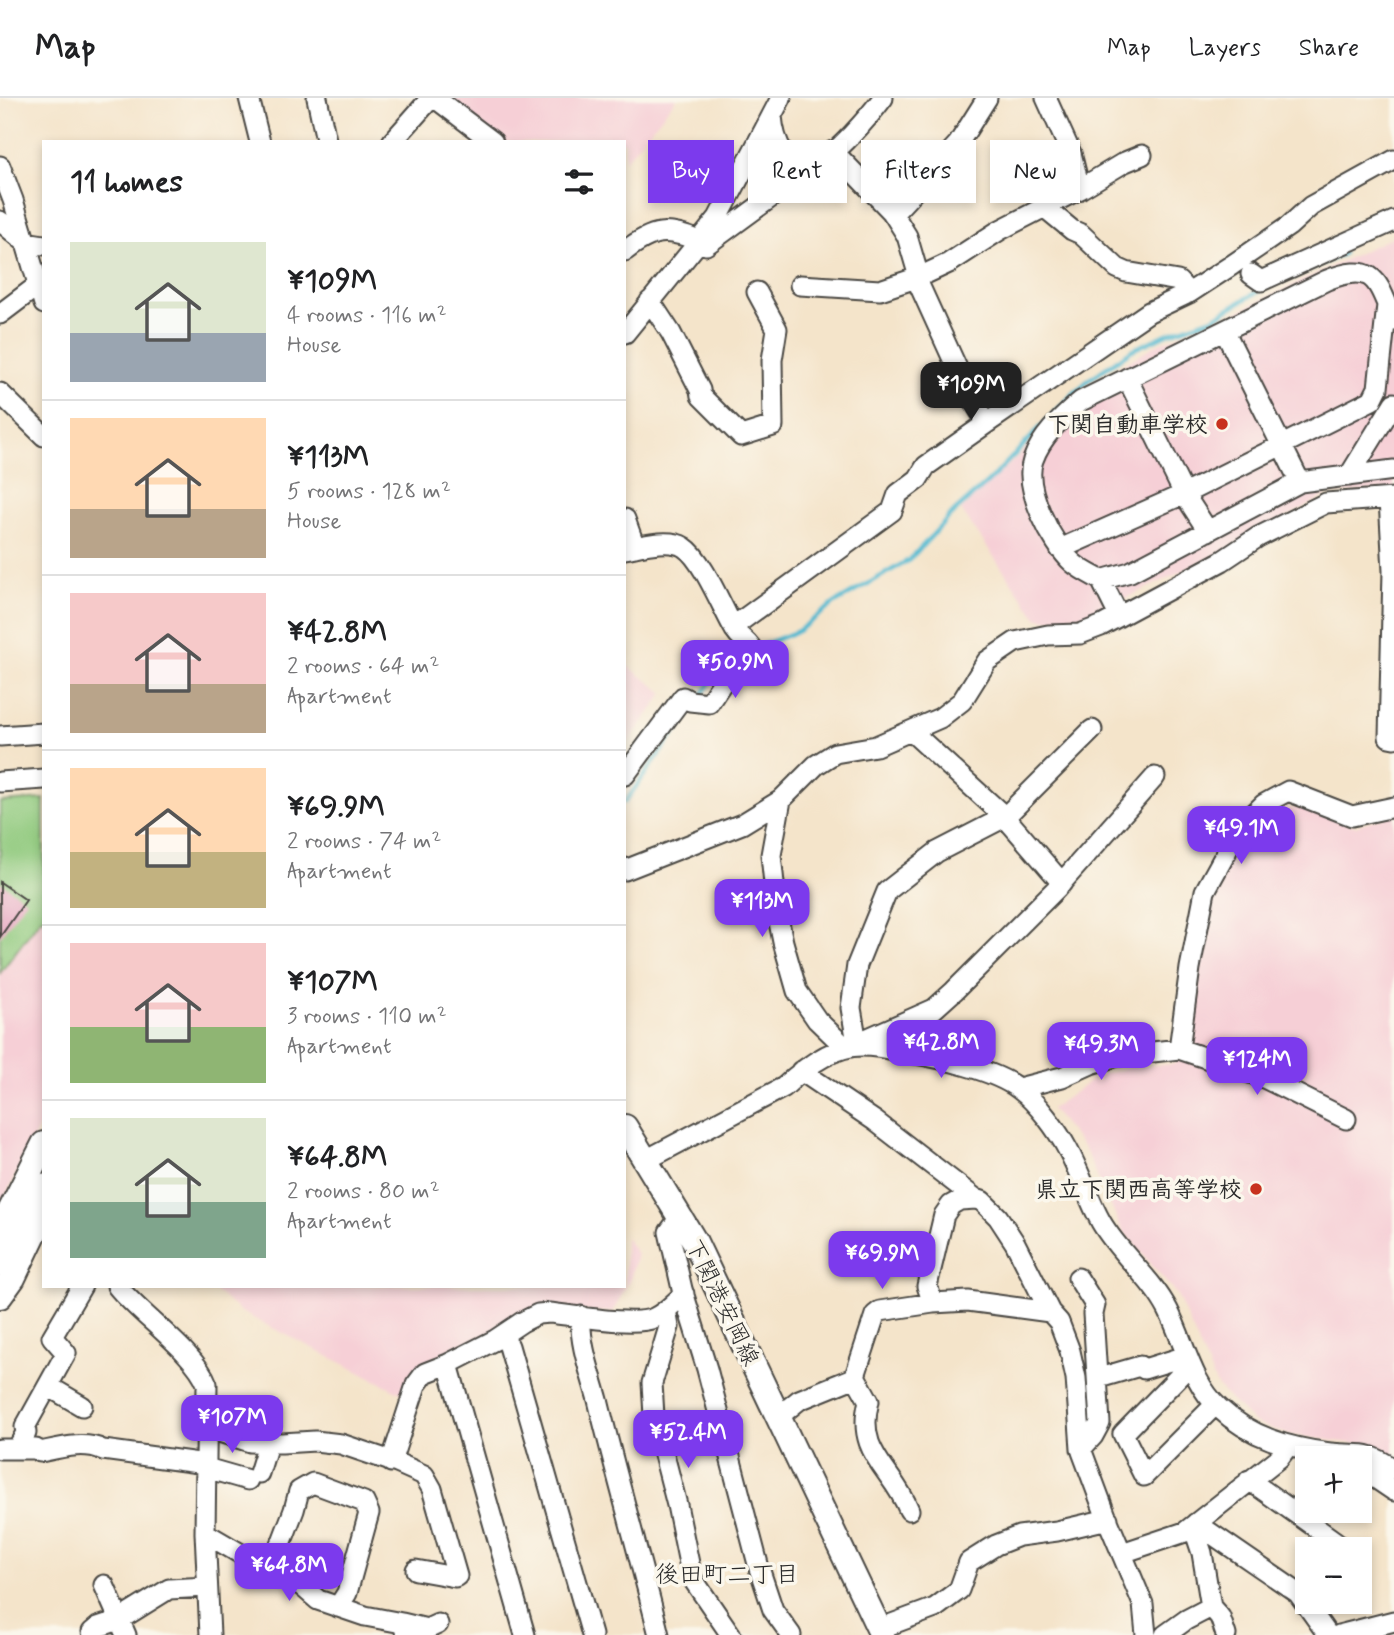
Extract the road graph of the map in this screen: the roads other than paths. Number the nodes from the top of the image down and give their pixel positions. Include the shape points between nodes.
1 (249, 98) edge
2 (317, 98) edge
3 (433, 98) edge
4 (782, 98) edge
5 (883, 98) edge
6 (987, 98) edge
7 (1046, 98) edge
8 (772, 117) junction
9 (260, 140) edge
10 (327, 140) dead end
11 (394, 140) edge
12 (490, 140) edge
13 (776, 140) edge
14 (845, 140) edge
15 (1065, 140) edge
16 (1142, 155) dead end
17 (1394, 160) edge
18 (0, 166) edge
19 (847, 175) edge
20 (1080, 189) edge
21 (763, 203) edge
22 (1052, 203) edge
23 (1044, 207) junction
24 (893, 214) junction
25 (0, 220) edge
26 (1394, 221) edge
27 (699, 241) junction
28 (34, 244) edge
29 (626, 250) edge
30 (682, 262) junction
31 (1251, 274) dead end
32 (917, 277) junction
33 (800, 285) dead end
34 (757, 292) dead end
35 (1189, 293) junction
36 (41, 295) edge
37 (650, 301) junction
38 (1390, 313) edge
39 (0, 314) edge
40 (626, 332) edge
41 (1225, 332) junction
42 (1127, 378) junction
43 (1049, 381) junction
44 (0, 393) edge
45 (1394, 402) edge
46 (987, 423) junction
47 (42, 434) edge
48 (1282, 444) junction
49 (1394, 470) edge
50 (1349, 476) junction
51 (918, 479) junction
52 (1300, 482) junction
53 (1184, 494) junction
54 (1391, 499) edge
55 (626, 525) edge
56 (1208, 531) junction
57 (630, 548) edge
58 (1060, 549) junction
59 (1101, 580) junction
60 (1119, 616) junction
61 (734, 626) junction
62 (1091, 730) dead end
63 (912, 732) junction
64 (42, 733) edge
65 (0, 736) edge
66 (1394, 738) edge
67 (626, 774) edge
68 (1155, 777) dead end
69 (42, 779) edge
70 (0, 782) edge
71 (781, 800) junction
72 (1394, 807) edge
73 (1005, 817) junction
74 (626, 870) edge
75 (1062, 883) junction
76 (846, 1048) junction
77 (1179, 1049) junction
78 (801, 1071) junction
79 (1019, 1088) junction
80 (1346, 1119) dead end
81 (626, 1130) edge
82 (42, 1148) edge
83 (646, 1160) junction
84 (42, 1188) edge
85 (976, 1199) junction
86 (42, 1217) edge
87 (680, 1217) junction
88 (0, 1231) edge
89 (0, 1267) edge
90 (1078, 1278) dead end
91 (81, 1288) edge
92 (119, 1288) edge
93 (684, 1294) junction
94 (0, 1296) edge
95 (933, 1303) junction
96 (666, 1310) junction
97 (1050, 1312) junction
98 (581, 1316) junction
99 (503, 1335) junction
100 (1188, 1361) junction
101 (448, 1364) junction
102 (855, 1376) junction
103 (1098, 1378) junction
104 (48, 1386) junction
105 (1216, 1405) junction
106 (82, 1406) dead end
107 (778, 1417) junction
108 (207, 1428) junction
109 (268, 1444) junction
110 (1288, 1446) junction
111 (1295, 1447) edge
112 (8, 1449) edge
113 (1081, 1449) junction
114 (1372, 1457) edge
115 (391, 1462) junction
116 (206, 1466) junction
117 (1394, 1469) edge
118 (1372, 1476) edge
119 (1249, 1480) junction
120 (1394, 1491) edge
121 (909, 1510) dead end
122 (1108, 1519) junction
123 (1195, 1525) junction
124 (205, 1533) junction
125 (1329, 1537) edge
126 (1122, 1553) junction
127 (273, 1565) junction
128 (416, 1570) dead end
129 (104, 1585) dead end
130 (207, 1587) junction
131 (338, 1607) junction
132 (1211, 1607) junction
133 (1394, 1621) edge
134 (438, 1624) dead end
135 (123, 1627) edge
136 (405, 1629) edge
137 (887, 1630) edge
138 (92, 1632) dead end
139 (214, 1633) edge
140 (525, 1635) edge
141 (592, 1635) edge
142 (660, 1635) edge
143 (732, 1635) edge
144 (791, 1635) edge
145 (1146, 1635) edge
146 (1165, 1635) edge
147 (1226, 1635) edge
148 (1327, 1635) edge
149 (1339, 1635) edge

1 - 9 street
2 - 10 street
3 - 11 street
3 - 12 street
4 - 8 street
5 - 14 street
6 - 24 street via 958,144
7 - 15 street
8 - 13 street
8 - 27 street via 718,218
16 - 20 street
17 - 35 street via 1311,206 1289,226
18 - 28 street
19 - 24 street
21 - 30 street
22 - 23 street
23 - 32 street
23 - 35 street via 1117,268 1178,281
24 - 32 street via 907,236
25 - 28 street
26 - 31 street via 1261,281
27 - 29 street via 676,231 662,231
27 - 30 street
28 - 36 street
30 - 37 street
32 - 33 street via 880,290
32 - 46 street via 967,390
34 - 37 street via 777,329 772,360 773,426 741,436 701,396
35 - 43 street via 1149,312
36 - 39 street
37 - 40 street
38 - 41 street via 1375,280 1347,272
38 - 48 street via 1375,396
41 - 42 street
41 - 48 street
42 - 53 street
42 - 58 street via 1081,401 1056,423 1032,461 1031,487
43 - 46 street
43 - 51 street via 1053,387 935,473
44 - 47 street
45 - 50 street
46 - 51 street via 926,466
48 - 52 street
48 - 53 street
49 - 50 street
50 - 52 street
51 - 61 street via 898,494 892,511
52 - 56 street
53 - 56 street
53 - 58 street
54 - 60 street via 1326,503
54 - 66 street via 1389,737
55 - 57 street
56 - 59 street via 1130,572
57 - 61 street via 683,546
58 - 59 street via 1073,564
59 - 60 street
60 - 63 street via 1080,634 1015,642 987,661 962,701
61 - 67 street via 755,655 734,665 699,702 683,697
62 - 73 street
63 - 71 street via 876,747 835,752
63 - 73 street
64 - 65 street
68 - 75 street
69 - 70 street
71 - 74 street via 742,824
71 - 76 street via 771,855 783,942 797,991 817,1020
72 - 77 street via 1352,816 1288,791 1264,804 1232,835 1205,891
73 - 75 street
73 - 75 street via 937,852 887,891 856,965 851,1008 856,1037 866,1039 934,1009
76 - 78 street
76 - 79 street via 871,1046 961,1064
77 - 79 street via 1118,1056
77 - 80 street via 1262,1077
78 - 83 street via 784,1087
78 - 85 street
79 - 100 street via 1057,1132 1115,1244 1165,1303
81 - 83 main road, 下関港安岡線
82 - 88 main road
83 - 87 main road, 下関港安岡線
84 - 89 street
85 - 95 street via 955,1202 944,1215 927,1286
85 - 97 street via 998,1217
86 - 94 main road
87 - 93 street via 669,1232
87 - 107 main road, 下関港安岡線
90 - 103 street via 1095,1305
91 - 104 street via 52,1337 66,1353
92 - 108 street via 200,1369 208,1390
93 - 96 street
93 - 144 street via 758,1568 773,1609
95 - 97 street via 968,1301
95 - 102 street via 875,1315
96 - 98 street via 638,1321
96 - 143 street via 669,1326 652,1383 654,1416 692,1578
97 - 113 street via 1059,1322 1072,1359
98 - 99 street via 538,1314
98 - 142 street via 598,1401
99 - 101 street
99 - 141 street
100 - 103 street via 1140,1366
100 - 105 street
100 - 105 street via 1123,1434 1144,1476
101 - 115 street via 418,1380
101 - 140 street
102 - 107 street via 799,1401
102 - 121 street via 869,1401 865,1420 870,1448
103 - 113 street via 1100,1423
104 - 106 street
104 - 112 street via 26,1433
105 - 110 street via 1265,1439
107 - 137 main road, 下関港安岡線
108 - 109 street
108 - 116 street
109 - 115 street via 341,1444
109 - 116 street via 253,1477
110 - 111 street
110 - 119 street
112 - 116 street via 40,1452 95,1446
113 - 122 street
114 - 117 street
115 - 128 street via 428,1480 457,1576
116 - 124 street
118 - 120 street
119 - 123 street
119 - 125 street
122 - 126 street
122 - 137 street via 1011,1538 969,1562 959,1590 935,1608
123 - 126 street
123 - 132 street
123 - 148 street via 1298,1593
124 - 127 street via 241,1554
124 - 130 street
126 - 145 street via 1143,1604
127 - 131 street via 313,1598
127 - 131 street via 299,1491 313,1483 364,1502 369,1513 347,1594
129 - 135 street
130 - 135 street via 169,1590
130 - 139 street
131 - 136 street
132 - 146 street
132 - 147 street
133 - 149 street
134 - 136 street
135 - 138 street via 98,1627

